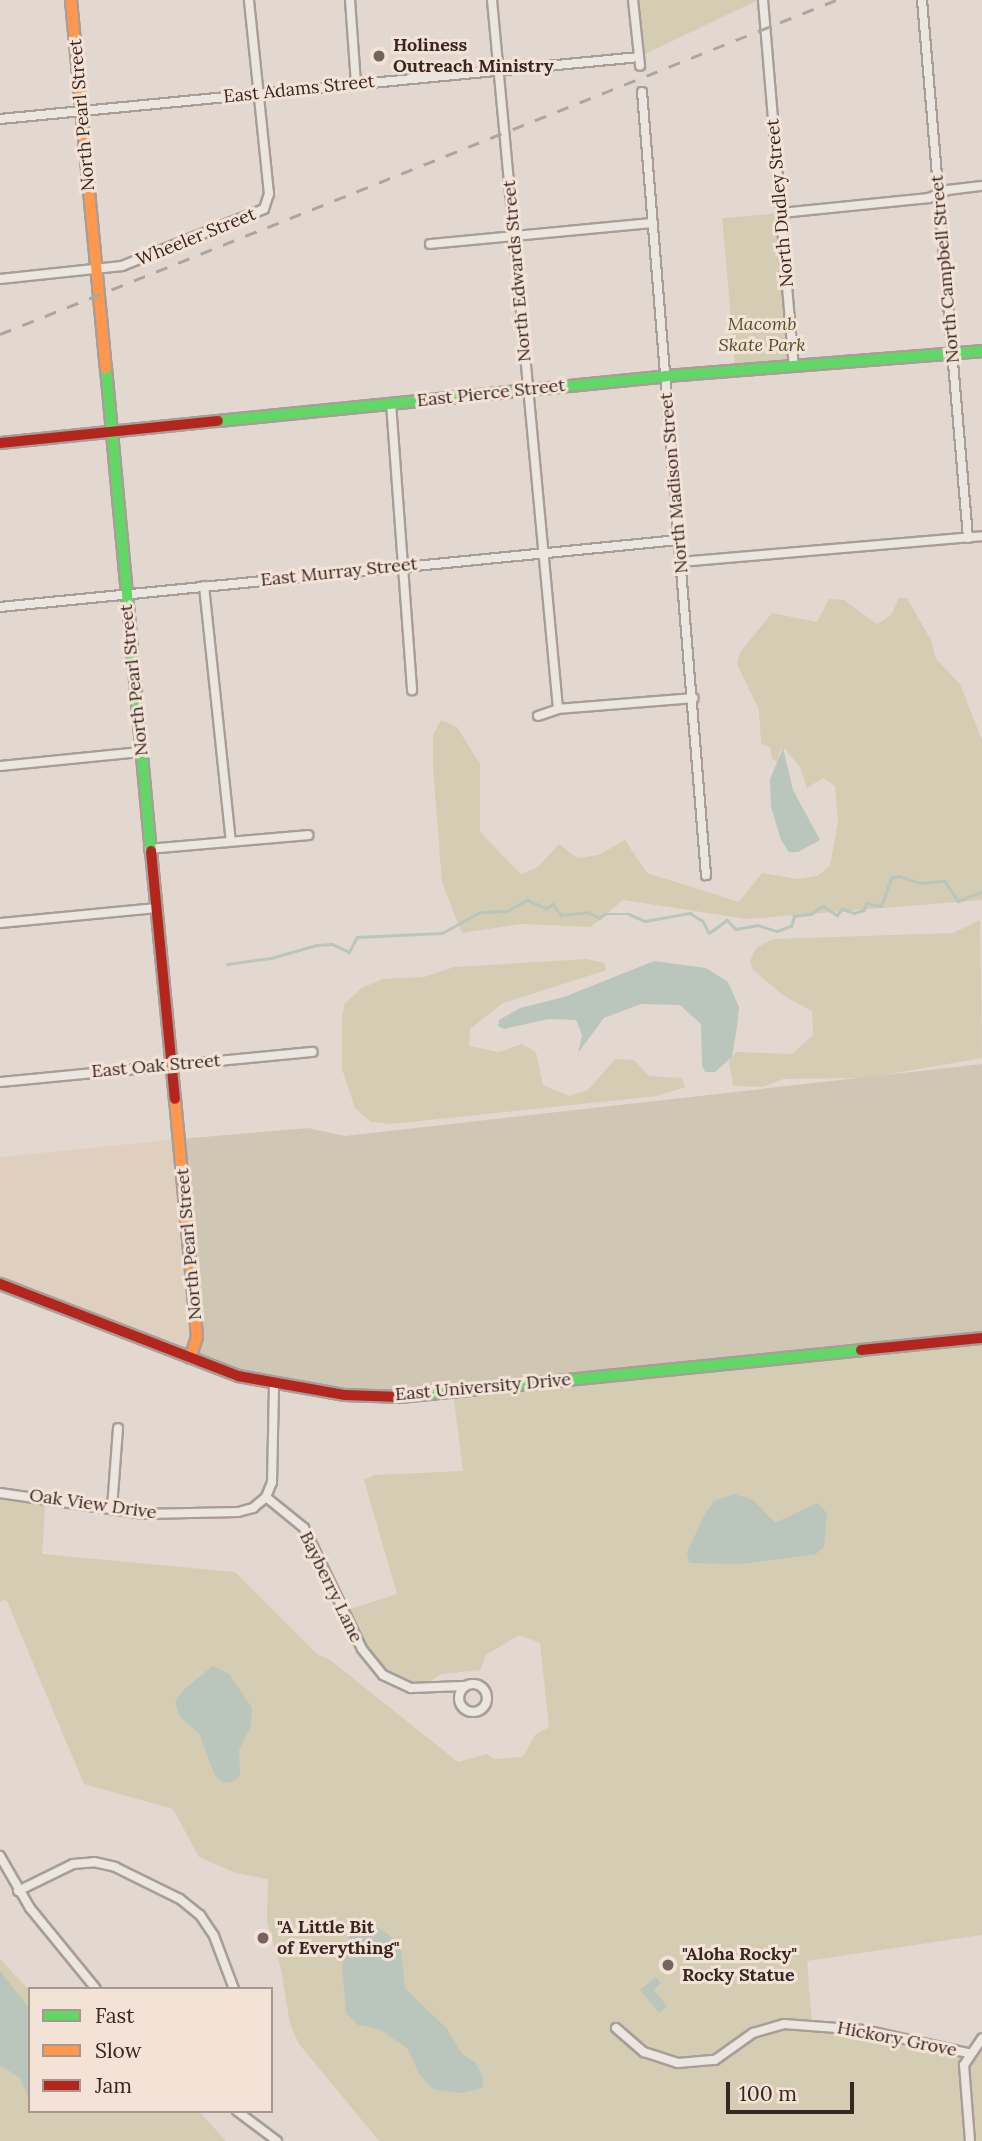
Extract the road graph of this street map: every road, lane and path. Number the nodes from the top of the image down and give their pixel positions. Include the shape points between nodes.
1 (71, 0) edge
2 (249, 0) edge
3 (350, 0) edge
4 (492, 0) edge
5 (634, 0) edge
6 (763, 0) edge
7 (922, 0) edge
8 (499, 70) junction
9 (356, 83) junction
10 (642, 92) dead end
11 (258, 93) junction
12 (82, 111) junction
13 (0, 119) edge
14 (982, 186) edge
15 (939, 194) junction
16 (781, 213) junction
17 (653, 223) junction
18 (514, 235) junction
19 (430, 244) dead end
20 (95, 269) junction
21 (0, 279) edge
22 (982, 351) edge
23 (952, 353) junction
24 (794, 366) junction
25 (665, 376) junction
26 (528, 390) junction
27 (391, 403) junction
28 (111, 432) junction
29 (0, 443) edge
30 (982, 536) edge
31 (968, 538) junction
32 (679, 540) junction
33 (543, 553) junction
34 (681, 562) junction
35 (403, 565) junction
36 (204, 586) junction
37 (126, 594) junction
38 (0, 607) edge
39 (412, 690) dead end
40 (694, 698) junction
41 (558, 709) junction
42 (537, 716) dead end
43 (141, 752) junction
44 (0, 766) edge
45 (308, 835) dead end
46 (230, 841) junction
47 (149, 849) junction
48 (706, 875) dead end
49 (155, 908) junction
50 (0, 923) edge
51 (313, 1052) dead end
52 (170, 1064) junction
53 (0, 1082) edge
54 (0, 1284) edge
55 (982, 1338) edge
56 (190, 1358) junction
57 (274, 1385) junction
58 (118, 1428) dead end
59 (0, 1493) edge
60 (265, 1497) junction
61 (112, 1508) junction
62 (463, 1686) dead end
63 (0, 1856) edge
64 (18, 1891) junction
65 (94, 1987) edge
66 (233, 1987) edge
67 (616, 2028) dead end
68 (982, 2038) edge
69 (968, 2053) junction
70 (240, 2113) edge
71 (277, 2141) edge
72 (970, 2141) edge

1 - 12 street, North Pearl Street
2 - 11 street, Wheeler Street
3 - 9 street
4 - 8 street, North Edwards Street
5 - 8 street, East Adams Street via 639,61
6 - 16 street, North Dudley Street
7 - 15 street, North Campbell Street
8 - 9 street, East Adams Street
8 - 18 street, North Edwards Street
9 - 11 street, East Adams Street
10 - 17 street, North Madison Street
11 - 12 street, East Adams Street
11 - 20 street, Wheeler Street via 269,194 264,209 131,264
12 - 13 street, East Adams Street
12 - 20 street, North Pearl Street
14 - 15 street
15 - 16 street
15 - 23 street, North Campbell Street
16 - 24 street, North Dudley Street
17 - 18 street
17 - 25 street, North Madison Street
18 - 19 street
18 - 26 street, North Edwards Street
20 - 21 street, Wheeler Street
20 - 28 street, North Pearl Street
22 - 23 street, East Pierce Street
23 - 24 street, East Pierce Street
23 - 31 street, North Campbell Street
24 - 25 street, East Pierce Street
25 - 26 street, East Pierce Street
25 - 32 street, North Madison Street
26 - 27 street, East Pierce Street
26 - 33 street, North Edwards Street
27 - 28 street, East Pierce Street
27 - 35 street
28 - 29 street, East Pierce Street
28 - 37 street, North Pearl Street
30 - 31 street
31 - 34 street
32 - 33 street, East Murray Street
32 - 34 street, North Madison Street
33 - 35 street, East Murray Street
33 - 41 street, North Edwards Street
34 - 40 street, North Madison Street
35 - 36 street, East Murray Street
35 - 39 street
36 - 37 street, East Murray Street
36 - 46 street
37 - 38 street, East Murray Street
37 - 43 street, North Pearl Street
40 - 41 street
40 - 48 street, North Madison Street
41 - 42 street
43 - 44 street
43 - 47 street, North Pearl Street
45 - 46 street
46 - 47 street
47 - 49 street, North Pearl Street
49 - 50 street
49 - 52 street, North Pearl Street
51 - 52 street, East Oak Street
52 - 53 street, East Oak Street
52 - 56 street, North Pearl Street via 197,1337
54 - 56 street, East University Drive
55 - 57 street, East University Drive via 396,1397 327,1394
56 - 57 street, East University Drive
57 - 60 street via 272,1482
58 - 61 street
59 - 61 street, Oak View Drive
60 - 61 street, Oak View Drive via 238,1512 159,1515
60 - 62 street, Bayberry Lane via 303,1528 365,1654 383,1675 411,1688
63 - 64 street
64 - 65 street
64 - 66 street via 73,1864 115,1867 180,1899 200,1915 214,1936
67 - 69 street, Hickory Grove via 644,2052 678,2063 715,2060 753,2034 785,2024 864,2030
68 - 69 street, Hickory Grove
69 - 72 street via 964,2066
70 - 71 street

